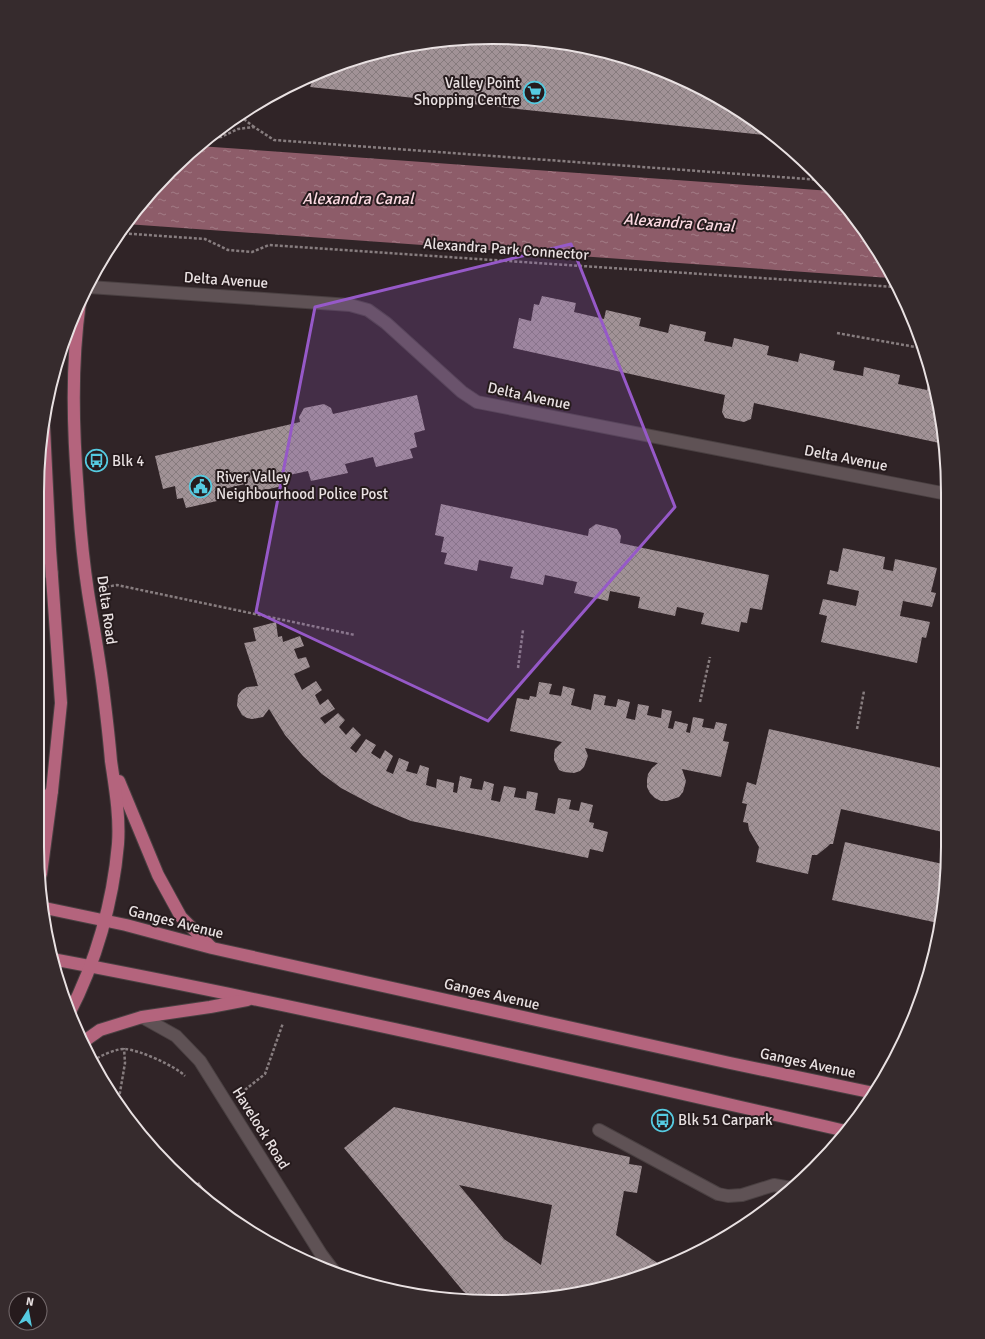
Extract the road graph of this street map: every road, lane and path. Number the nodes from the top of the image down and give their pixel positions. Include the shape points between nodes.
1 (244, 119) edge
2 (254, 127) junction
3 (219, 137) edge
4 (814, 179) edge
5 (127, 234) edge
6 (94, 287) edge
7 (891, 287) edge
8 (77, 323) edge
9 (837, 333) dead end
10 (917, 347) edge
11 (44, 490) edge
12 (941, 493) edge
13 (44, 571) edge
14 (52, 573) junction
15 (88, 590) junction
16 (523, 630) dead end
17 (355, 635) dead end
18 (710, 657) dead end
19 (518, 668) dead end
20 (864, 691) dead end
21 (700, 702) dead end
22 (857, 729) dead end
23 (112, 765) junction
24 (52, 791) junction
25 (44, 801) edge
26 (44, 850) edge
27 (49, 909) edge
28 (104, 920) junction
29 (212, 948) junction
30 (58, 960) edge
31 (91, 966) junction
32 (252, 999) junction
33 (73, 1005) edge
34 (288, 1007) junction
35 (142, 1017) junction
36 (87, 1039) edge
37 (124, 1048) junction
38 (97, 1058) edge
39 (189, 1081) dead end
40 (868, 1092) edge
41 (239, 1094) dead end
42 (119, 1095) edge
43 (599, 1130) dead end
44 (840, 1130) edge
45 (785, 1187) edge
46 (328, 1264) edge

1 - 2 path
2 - 3 path via 238,129
2 - 4 path via 274,140
5 - 7 path, Alexandra Park Connector via 205,239 228,250 252,252 269,244
6 - 12 street, Delta Avenue via 350,305 368,310 386,323 462,392 477,402
8 - 15 main road, Delta Road via 73,407 81,539
9 - 10 path
11 - 14 main road
13 - 14 street
14 - 24 main road via 61,703
15 - 17 path via 117,584
15 - 23 main road, Delta Road
16 - 19 path
18 - 21 path
20 - 22 path
23 - 28 main road, Delta Road via 118,809 118,843 112,891
23 - 29 main road via 158,875 181,916
24 - 25 main road
24 - 26 main road
27 - 28 main road, Ganges Avenue
28 - 29 main road, Ganges Avenue
28 - 31 main road, Delta Road
29 - 40 main road, Ganges Avenue
30 - 31 main road
31 - 32 main road
31 - 33 main road, Delta Road
32 - 34 main road
32 - 35 main road
34 - 41 path via 265,1074
34 - 44 main road
35 - 36 main road via 100,1030
35 - 46 street, Havelock Road via 176,1036 200,1061
37 - 38 path
37 - 39 path via 166,1063 184,1074
37 - 42 path via 125,1063
43 - 45 street via 718,1194 728,1196 774,1185

